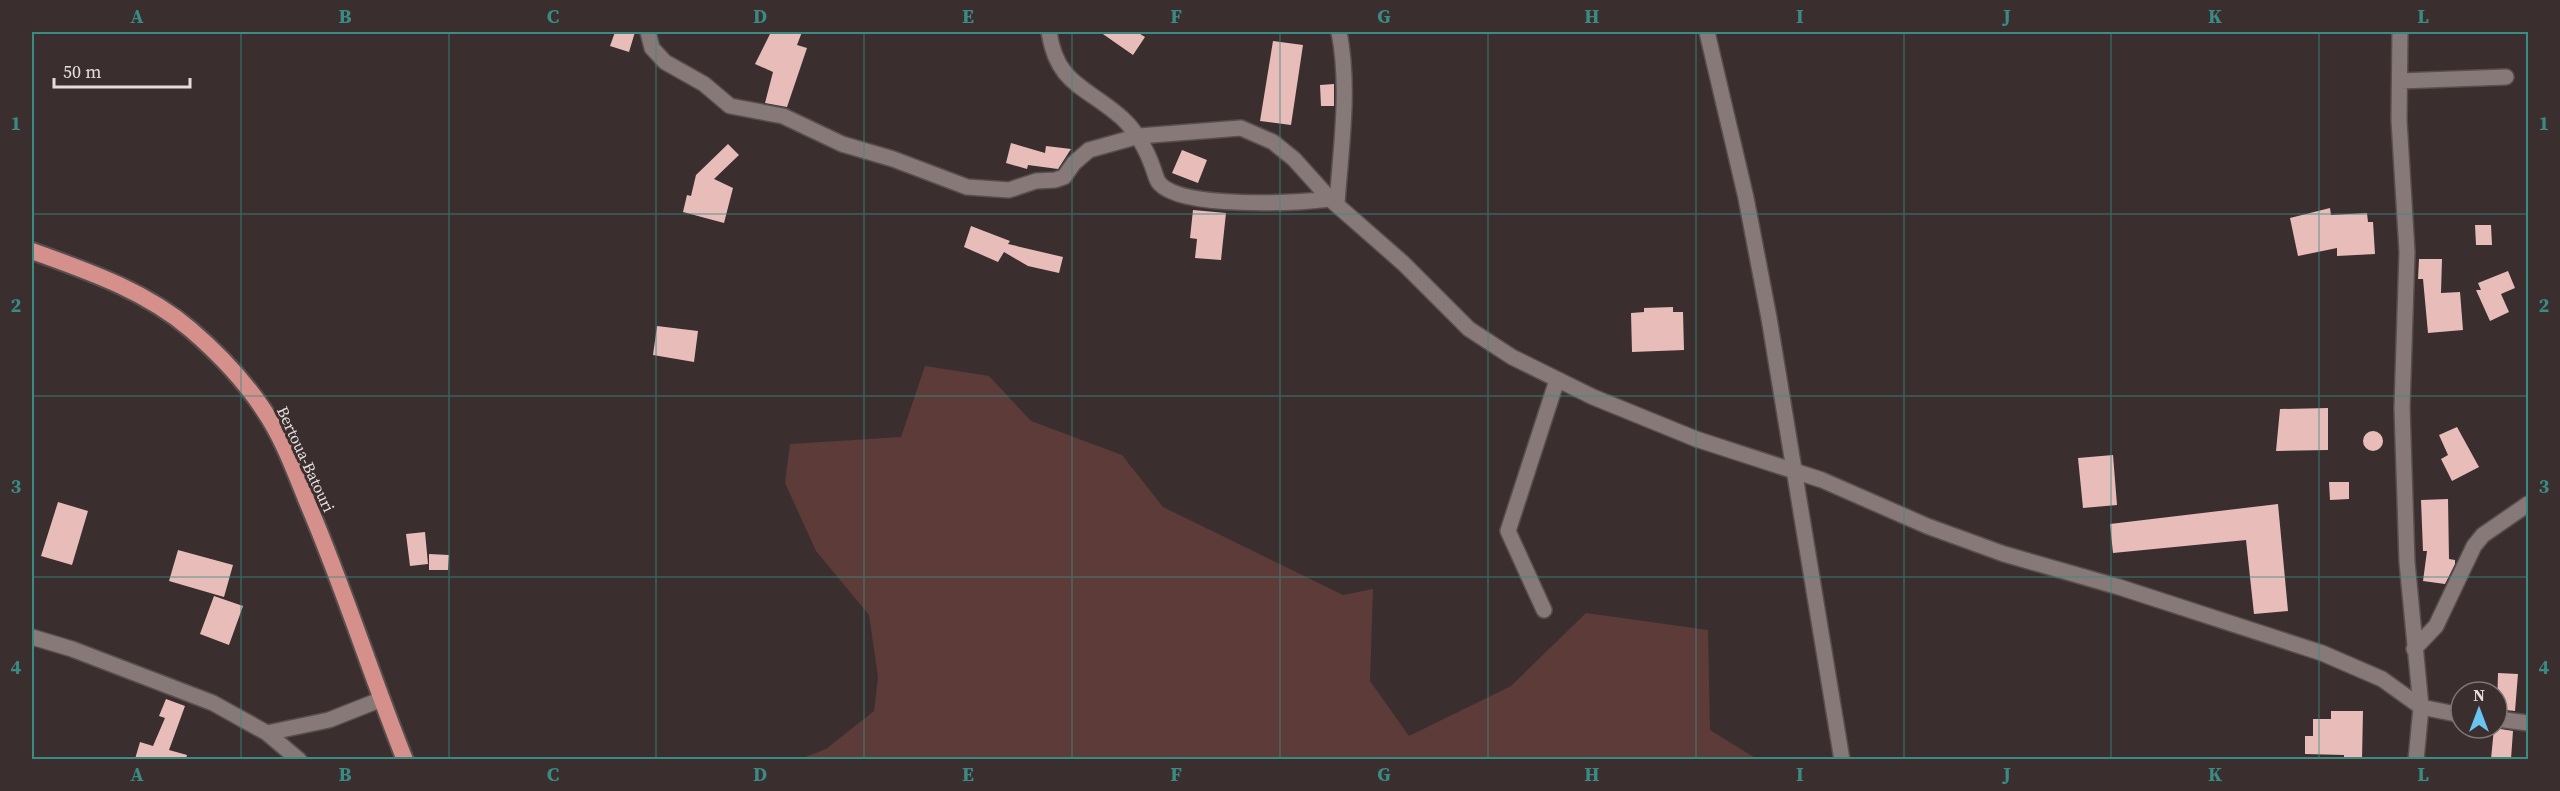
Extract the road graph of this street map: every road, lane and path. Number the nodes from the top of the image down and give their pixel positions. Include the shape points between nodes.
1 (648, 32) edge
2 (1049, 32) edge
3 (1339, 32) edge
4 (1707, 32) edge
5 (2400, 32) edge
6 (2506, 77) dead end
7 (2400, 81) junction
8 (1139, 136) junction
9 (1334, 201) junction
10 (32, 251) edge
11 (1557, 380) junction
12 (1794, 471) junction
13 (2529, 504) edge
14 (1544, 610) dead end
15 (32, 637) edge
16 (2414, 649) junction
17 (382, 699) junction
18 (2421, 707) junction
19 (2449, 713) edge
20 (2509, 720) edge
21 (2529, 723) edge
22 (267, 733) junction
23 (299, 759) edge
24 (405, 759) edge
25 (1842, 759) edge
26 (2416, 759) edge

1 - 8 street via 652,48 665,62 704,84 730,106 783,116 842,144 967,187 1009,190 1036,181 1055,180 1064,177 1089,150
2 - 8 street via 1052,53 1069,80 1105,104
3 - 9 street via 1344,101
4 - 12 street via 1746,198
5 - 7 street
6 - 7 street
7 - 16 street via 2407,252 2402,408
8 - 9 street via 1224,129 1253,131 1294,159
8 - 9 street via 1158,183 1189,197 1264,203
9 - 11 street via 1469,329
10 - 17 highway, Bertoua-Batouri via 100,275 148,300 189,328 231,367 264,411 288,455
11 - 12 street via 1696,439
11 - 14 street via 1508,531
12 - 18 street via 2004,554 2322,653 2382,679
12 - 25 street
13 - 16 street via 2479,540 2436,626
15 - 22 street via 213,704
16 - 18 street
17 - 22 street via 329,720
17 - 24 highway, Bertoua-Batouri
18 - 19 street
18 - 26 street
20 - 21 street
22 - 23 street

